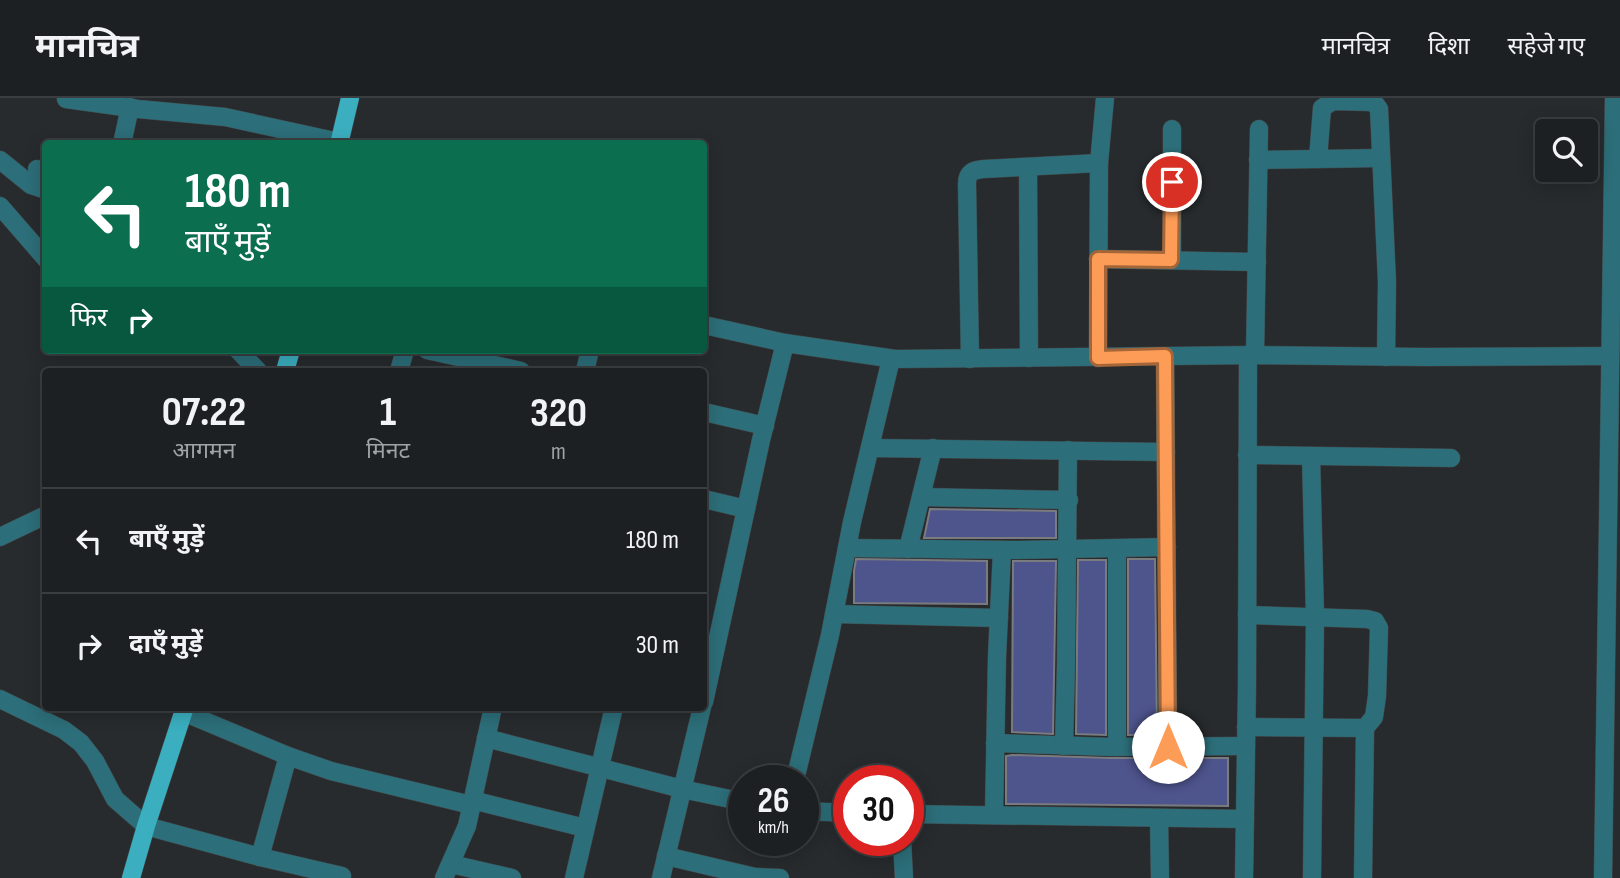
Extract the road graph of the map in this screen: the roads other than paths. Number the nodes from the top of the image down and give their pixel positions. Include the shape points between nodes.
1 (351, 98) edge
2 (1105, 98) edge
3 (1614, 98) edge
4 (66, 99) edge
5 (130, 107) junction
6 (1172, 129) dead end
7 (1259, 129) dead end
8 (123, 140) edge
9 (326, 140) edge
10 (340, 140) edge
11 (1381, 158) junction
12 (1318, 159) junction
13 (0, 160) edge
14 (1258, 160) junction
15 (1099, 163) junction
16 (1028, 167) junction
17 (42, 189) edge
18 (0, 206) edge
19 (42, 255) edge
20 (1098, 259) junction
21 (1171, 260) junction
22 (1257, 262) junction
23 (707, 326) edge
24 (785, 343) junction
25 (242, 354) edge
26 (445, 354) edge
27 (1251, 355) junction
28 (1165, 356) junction
29 (1610, 356) junction
30 (1386, 357) junction
31 (1029, 358) junction
32 (1098, 358) junction
33 (891, 359) junction
34 (970, 359) junction
35 (255, 368) edge
36 (508, 368) edge
37 (707, 413) edge
38 (765, 426) junction
39 (870, 448) junction
40 (933, 448) junction
41 (1068, 450) junction
42 (1166, 452) junction
43 (1247, 455) junction
44 (1311, 456) junction
45 (1451, 458) dead end
46 (921, 497) junction
47 (707, 500) edge
48 (1069, 500) junction
49 (746, 509) junction
50 (42, 517) edge
51 (0, 537) edge
52 (1167, 547) junction
53 (847, 548) junction
54 (908, 549) junction
55 (1117, 549) junction
56 (1002, 550) junction
57 (1067, 550) junction
58 (1613, 605) edge
59 (834, 614) junction
60 (1247, 615) junction
61 (1314, 617) junction
62 (999, 618) junction
63 (707, 686) edge
64 (0, 699) edge
65 (184, 711) edge
66 (186, 711) edge
67 (492, 711) edge
68 (613, 711) edge
69 (701, 711) edge
70 (1246, 727) junction
71 (1313, 727) junction
72 (1365, 728) junction
73 (486, 738) junction
74 (995, 743) junction
75 (1064, 746) junction
76 (1246, 746) junction
77 (1117, 747) junction
78 (1168, 747) junction
79 (288, 756) junction
80 (799, 765) edge
81 (599, 768) junction
82 (682, 789) junction
83 (728, 799) edge
84 (472, 803) junction
85 (924, 814) edge
86 (994, 815) junction
87 (1159, 818) junction
88 (1245, 819) junction
89 (146, 826) junction
90 (584, 828) junction
91 (666, 856) junction
92 (903, 856) edge
93 (260, 857) junction
94 (447, 871) edge
95 (342, 876) dead end
96 (755, 877) edge
97 (131, 878) edge
98 (512, 878) edge
99 (573, 878) edge
100 (660, 878) edge
101 (780, 878) edge
102 (904, 878) edge
103 (1160, 878) edge
104 (1244, 878) edge
105 (1312, 878) edge
106 (1363, 878) edge
107 (1603, 878) edge

1 - 10 main road
2 - 15 street
3 - 29 street
4 - 5 street
5 - 8 street
5 - 9 street via 225,117
6 - 21 street
7 - 14 street
11 - 12 street
11 - 12 street via 1376,105 1333,101 1322,108
11 - 30 street
12 - 14 street
13 - 17 street
14 - 22 street
15 - 16 street
15 - 20 street
16 - 31 street
16 - 34 street via 974,170 967,178
18 - 19 street
20 - 21 street
20 - 32 street
21 - 22 street
22 - 27 street
23 - 24 street
24 - 33 street
24 - 38 street
25 - 35 street
26 - 36 street
27 - 28 street
27 - 30 street
27 - 43 street
28 - 32 street
28 - 42 street
29 - 30 street
29 - 58 street
31 - 32 street
31 - 34 street
33 - 34 street
33 - 39 street
37 - 38 street
38 - 49 street
39 - 40 street
39 - 53 street
40 - 41 street
40 - 46 street
41 - 42 street
41 - 48 street
42 - 52 street
43 - 44 street
43 - 60 street
44 - 45 street
44 - 61 street
46 - 48 street
46 - 54 street
47 - 49 street
48 - 57 street
49 - 63 street
50 - 51 street
52 - 55 street
52 - 78 street
53 - 54 street
53 - 59 street
54 - 56 street
55 - 57 street
55 - 77 street
56 - 57 street
56 - 62 street
57 - 75 street
58 - 107 street
59 - 62 street
59 - 80 street
60 - 61 street
60 - 70 street
61 - 71 street
61 - 72 street via 1367,619 1379,628 1377,696 1374,717
62 - 74 street
64 - 89 street via 81,743 115,799
65 - 89 main road
66 - 79 street
67 - 73 street
68 - 81 street
69 - 82 street
70 - 71 street
70 - 76 street
71 - 72 street
71 - 105 street
72 - 106 street
73 - 81 street
73 - 84 street
74 - 75 street
74 - 86 street
75 - 77 street
76 - 78 street
76 - 88 street
77 - 78 street
79 - 84 street via 331,771
79 - 93 street
81 - 82 street
81 - 90 street
82 - 83 street
82 - 91 street
84 - 90 street
84 - 94 street
85 - 86 street
86 - 87 street
87 - 88 street
87 - 103 street
88 - 104 street
89 - 93 street
89 - 97 main road
90 - 99 street
91 - 96 street
91 - 100 street
92 - 102 street
93 - 95 street
94 - 98 street
96 - 101 street

